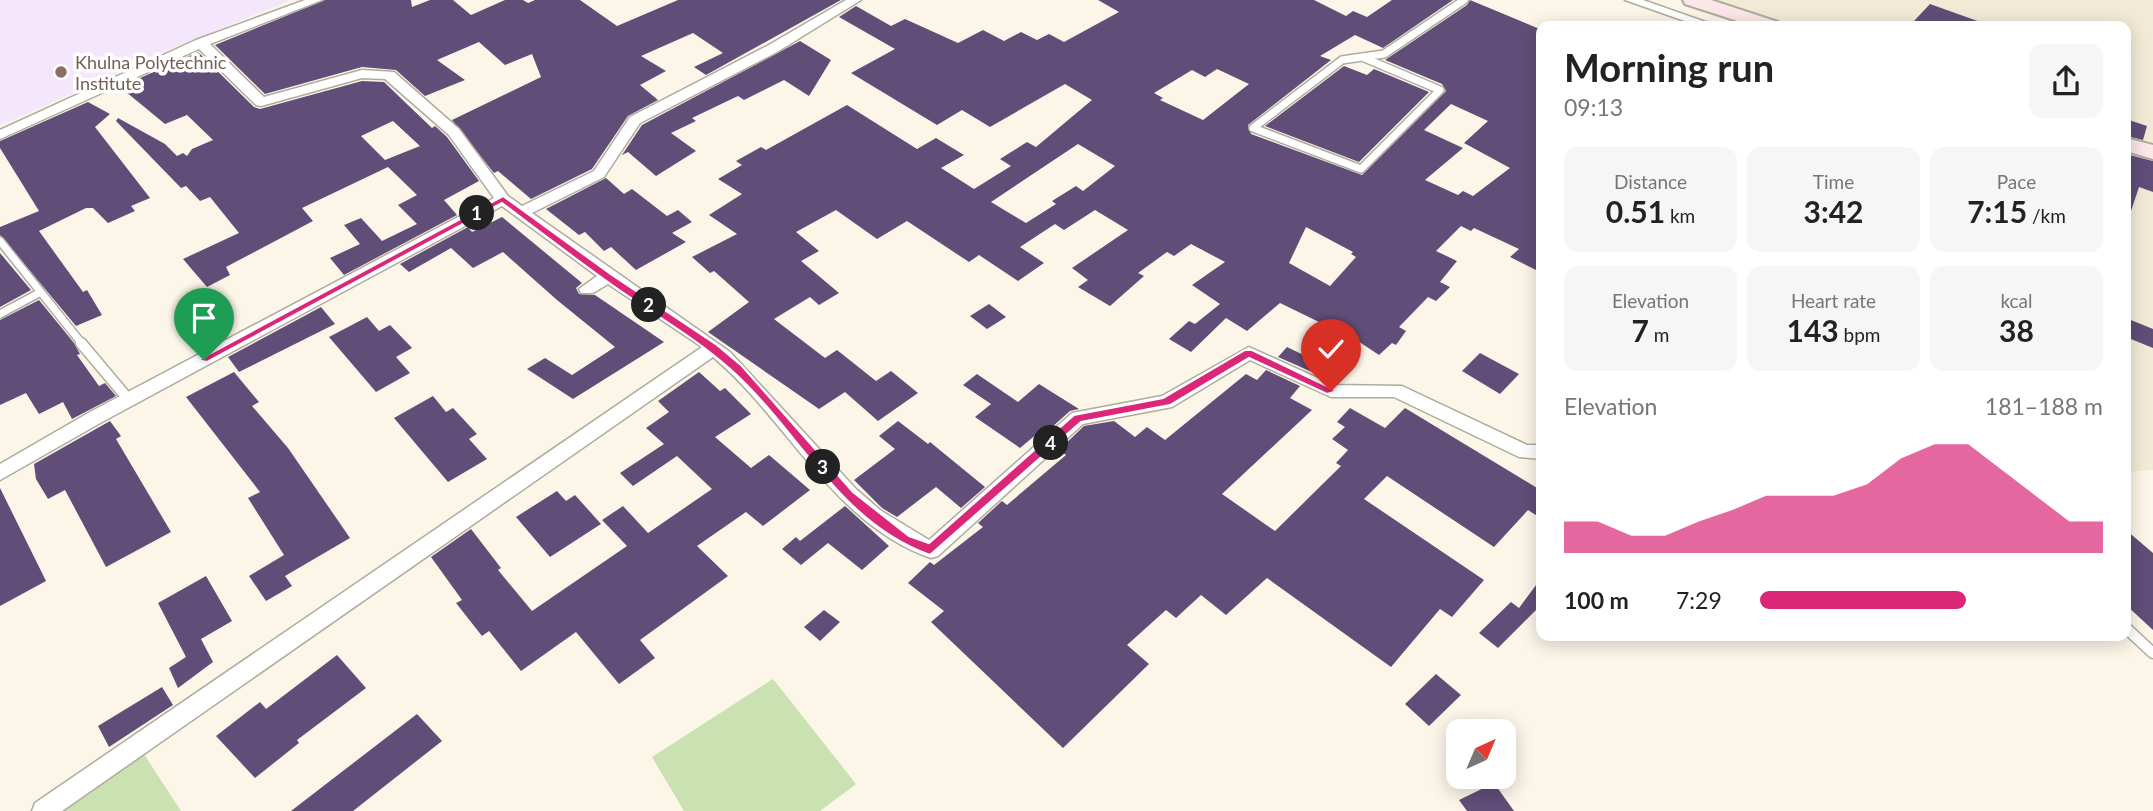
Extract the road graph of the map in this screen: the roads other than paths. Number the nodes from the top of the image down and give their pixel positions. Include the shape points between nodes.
1 (316, 0) edge
2 (855, 0) edge
3 (1464, 0) edge
4 (1631, 0) edge
5 (1692, 0) edge
6 (1696, 21) edge
7 (1756, 21) edge
8 (201, 43) junction
9 (1361, 57) junction
10 (0, 135) edge
11 (2131, 145) edge
12 (2153, 152) edge
13 (503, 199) junction
14 (519, 213) junction
15 (0, 241) edge
16 (608, 277) junction
17 (587, 289) dead end
18 (39, 293) junction
19 (0, 314) edge
20 (713, 348) junction
21 (129, 400) junction
22 (1536, 452) edge
23 (0, 473) edge
24 (2131, 633) edge
25 (2153, 653) edge
26 (43, 811) edge

1 - 8 street
2 - 14 street via 635,120 599,174
3 - 9 lane via 1384,54
4 - 6 street
5 - 7 street
8 - 10 street
8 - 13 street via 261,102 362,74 388,75 454,132
9 - 9 lane via 1342,60 1253,128 1362,169 1440,90
11 - 12 street
13 - 14 street
13 - 21 street
14 - 16 street
15 - 18 lane
16 - 17 street
16 - 20 street
18 - 19 lane
18 - 21 lane
20 - 22 street via 738,369 848,496 905,539 930,550 1078,418 1166,402 1249,353 1331,391 1396,391 1525,452
20 - 26 street
21 - 23 street
24 - 25 lane

